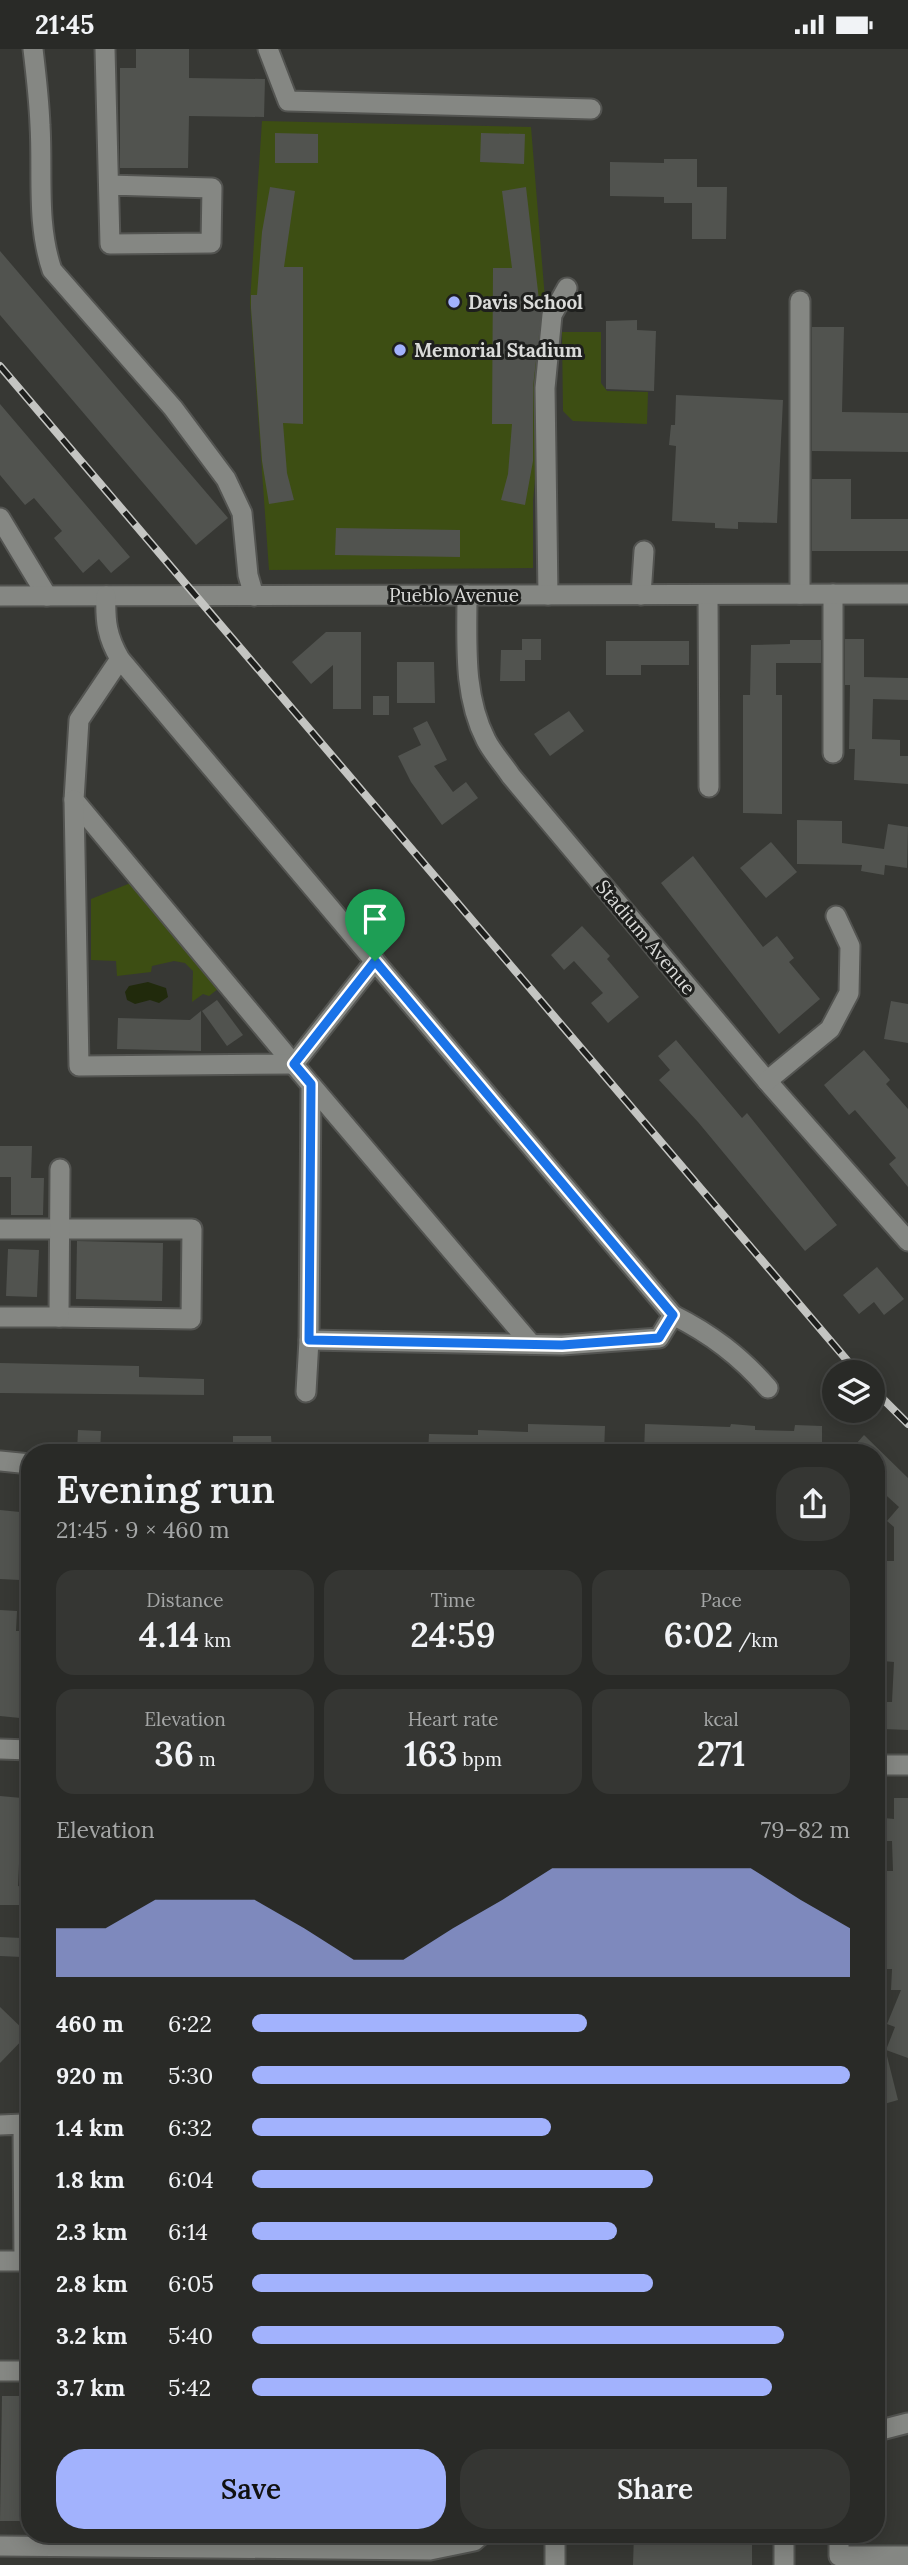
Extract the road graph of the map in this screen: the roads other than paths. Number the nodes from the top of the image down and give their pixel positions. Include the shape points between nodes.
1 (33, 49) edge
2 (105, 49) edge
3 (268, 49) edge
4 (591, 109) dead end
5 (109, 185) junction
6 (566, 288) dead end
7 (800, 301) dead end
8 (0, 518) edge
9 (6, 540) edge
10 (644, 551) dead end
11 (708, 594) junction
12 (800, 594) junction
13 (833, 594) junction
14 (908, 594) edge
15 (467, 595) junction
16 (548, 595) junction
17 (641, 595) junction
18 (0, 596) edge
19 (47, 596) junction
20 (106, 596) junction
21 (254, 596) junction
22 (120, 659) junction
23 (834, 753) dead end
24 (709, 787) dead end
25 (74, 800) junction
26 (836, 916) dead end
27 (375, 961) junction
28 (294, 1064) junction
29 (767, 1081) junction
30 (311, 1084) junction
31 (60, 1169) dead end
32 (0, 1229) edge
33 (60, 1230) junction
34 (908, 1241) edge
35 (673, 1315) junction
36 (0, 1317) edge
37 (59, 1317) junction
38 (309, 1340) junction
39 (531, 1344) junction
40 (768, 1388) dead end
41 (306, 1392) dead end
42 (0, 1461) edge
43 (21, 1463) edge
44 (0, 1749) edge
45 (21, 1750) edge
46 (885, 1765) edge
47 (908, 1765) edge
48 (21, 2124) edge
49 (0, 2125) edge
50 (0, 2261) edge
51 (21, 2261) edge
52 (0, 2371) edge
53 (21, 2371) edge
54 (908, 2423) edge
55 (885, 2429) edge
56 (464, 2543) edge
57 (553, 2543) edge
58 (784, 2543) edge
59 (839, 2543) edge
60 (0, 2546) edge
61 (49, 2556) edge
62 (258, 2556) edge
63 (908, 2556) edge
64 (367, 2557) edge
65 (555, 2565) edge
66 (784, 2565) edge

1 - 21 street via 42,219 52,270 173,408 226,479 242,513
2 - 5 street
3 - 4 street via 288,101
5 - 5 street via 110,244 211,243 212,188
6 - 16 street via 552,315 545,388
7 - 12 street
8 - 9 street
9 - 19 street
10 - 17 street
11 - 12 street, Pueblo Avenue
11 - 17 street, Pueblo Avenue
11 - 24 street
12 - 13 street, Pueblo Avenue
13 - 14 street, Pueblo Avenue
13 - 23 street
15 - 16 street, Pueblo Avenue
15 - 21 street, Pueblo Avenue
15 - 29 street, Stadium Avenue via 471,701 486,740 511,776
16 - 17 street, Pueblo Avenue
18 - 19 street, Pueblo Avenue
19 - 20 street, Pueblo Avenue
20 - 21 street, Pueblo Avenue
20 - 22 street via 104,623
22 - 25 street via 79,720
22 - 27 street
25 - 28 street
25 - 28 street via 79,1066
26 - 29 street via 850,946 849,993 830,1029
27 - 28 street
27 - 35 street
28 - 30 street
29 - 34 street, Stadium Avenue
30 - 38 street
30 - 39 street
31 - 33 street
32 - 33 street
33 - 37 street
33 - 37 street via 192,1229 192,1268 191,1319
35 - 39 street via 659,1338
35 - 40 street via 704,1330 743,1360
36 - 37 street
38 - 39 street
38 - 41 street
42 - 43 street
44 - 45 street
46 - 47 street
48 - 49 street
50 - 51 street
52 - 53 street
54 - 55 street
56 - 64 street
57 - 65 street
58 - 66 street
59 - 63 street via 839,2556
60 - 61 street
61 - 62 street
62 - 64 street

